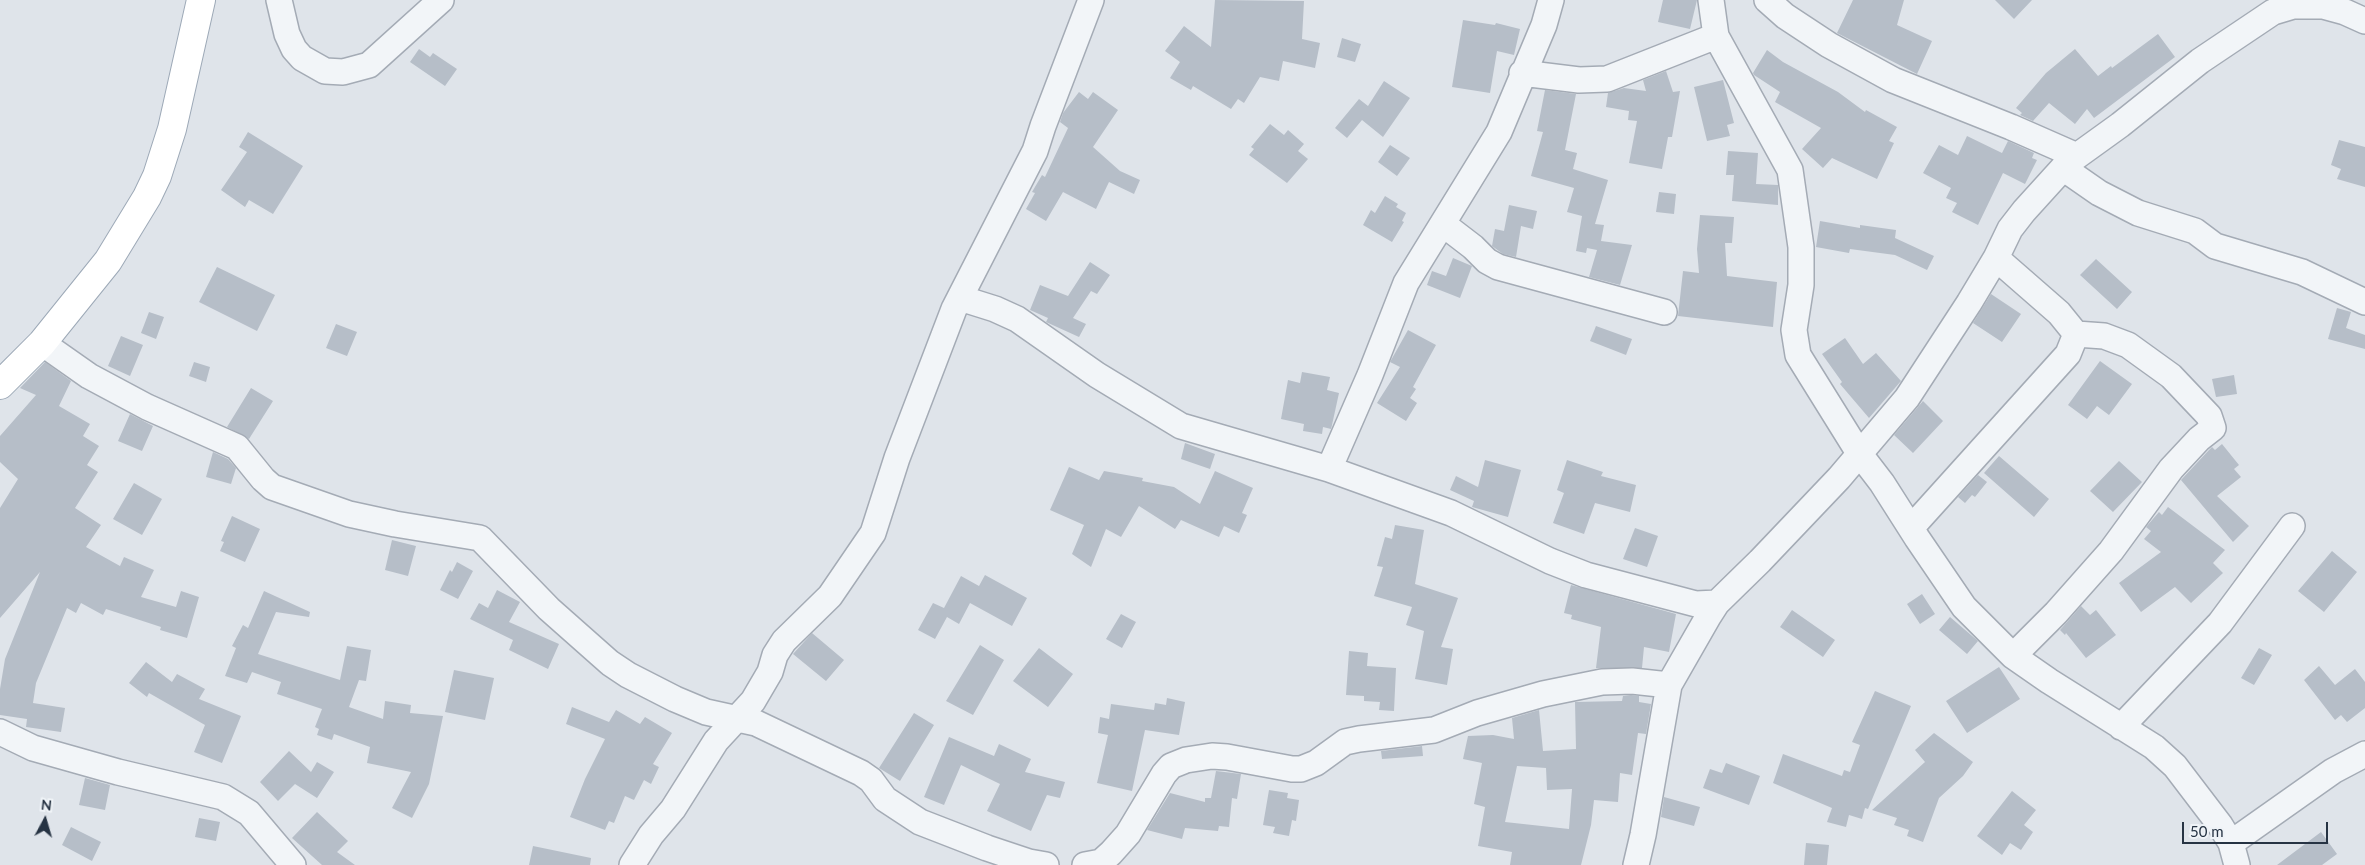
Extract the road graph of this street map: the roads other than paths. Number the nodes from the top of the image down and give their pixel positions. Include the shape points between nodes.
1 (201, 0) edge
2 (279, 0) edge
3 (442, 0) edge
4 (1091, 0) edge
5 (1551, 0) edge
6 (1711, 0) edge
7 (1767, 0) edge
8 (2365, 20) edge
9 (1716, 36) junction
10 (1522, 73) junction
11 (2070, 162) junction
12 (1443, 224) junction
13 (1996, 258) junction
14 (960, 298) junction
15 (2365, 302) edge
16 (1664, 312) dead end
17 (2076, 334) junction
18 (42, 343) junction
19 (0, 385) edge
20 (1859, 453) junction
21 (1329, 469) junction
22 (2292, 526) dead end
23 (1911, 528) junction
24 (1717, 603) junction
25 (2013, 656) junction
26 (1669, 685) junction
27 (739, 718) junction
28 (2121, 727) junction
29 (0, 732) edge
30 (2365, 754) edge
31 (2234, 854) edge
32 (293, 865) edge
33 (632, 865) edge
34 (1046, 865) edge
35 (1085, 865) edge
36 (1636, 865) edge

1 - 18 main road via 172,130 157,176 108,261
2 - 3 street via 294,49 302,58 325,71 342,72 369,65
4 - 14 street via 1036,151
5 - 10 street via 1544,25
6 - 9 street
7 - 11 street via 1829,45 1893,80 2011,127
8 - 11 street via 2323,6 2293,6 2273,12 2200,61
9 - 10 street via 1607,79 1579,80
9 - 20 street via 1790,170 1801,247 1801,285 1794,342 1798,355
10 - 12 street via 1498,132
11 - 13 street via 2015,223
11 - 15 street via 2099,193 2138,213 2195,231 2215,246 2302,272
12 - 16 street via 1487,261 1498,266
12 - 21 street via 1406,283
13 - 17 street via 2058,313
13 - 20 street via 1907,398
14 - 21 street via 1017,319 1097,375 1181,426
14 - 27 street via 897,458 873,533 830,596 784,641 764,684
17 - 23 street via 2068,354
17 - 25 street via 2104,336 2128,345 2170,376 2209,416 2213,428 2170,469 2111,551
18 - 19 main road
18 - 27 street via 89,376 146,407 237,447 272,486 349,514 480,538 549,609 610,664 675,700 706,712
20 - 23 street
20 - 24 street
21 - 24 street via 1451,514 1569,569 1688,603
22 - 28 street via 2220,623
23 - 25 street via 1964,607
24 - 26 street
25 - 28 street
26 - 35 street via 1602,682 1543,694 1477,713 1434,730 1345,742 1316,763 1301,769 1227,757 1186,760 1171,766 1164,774 1128,834 1111,853 1102,862
26 - 36 street
27 - 33 street via 716,741 673,809
27 - 34 street via 861,773 871,780 885,799 920,822 1029,862
28 - 31 street via 2154,747 2175,766 2210,811
29 - 32 street via 33,748 223,797 249,813
30 - 31 street via 2333,771

